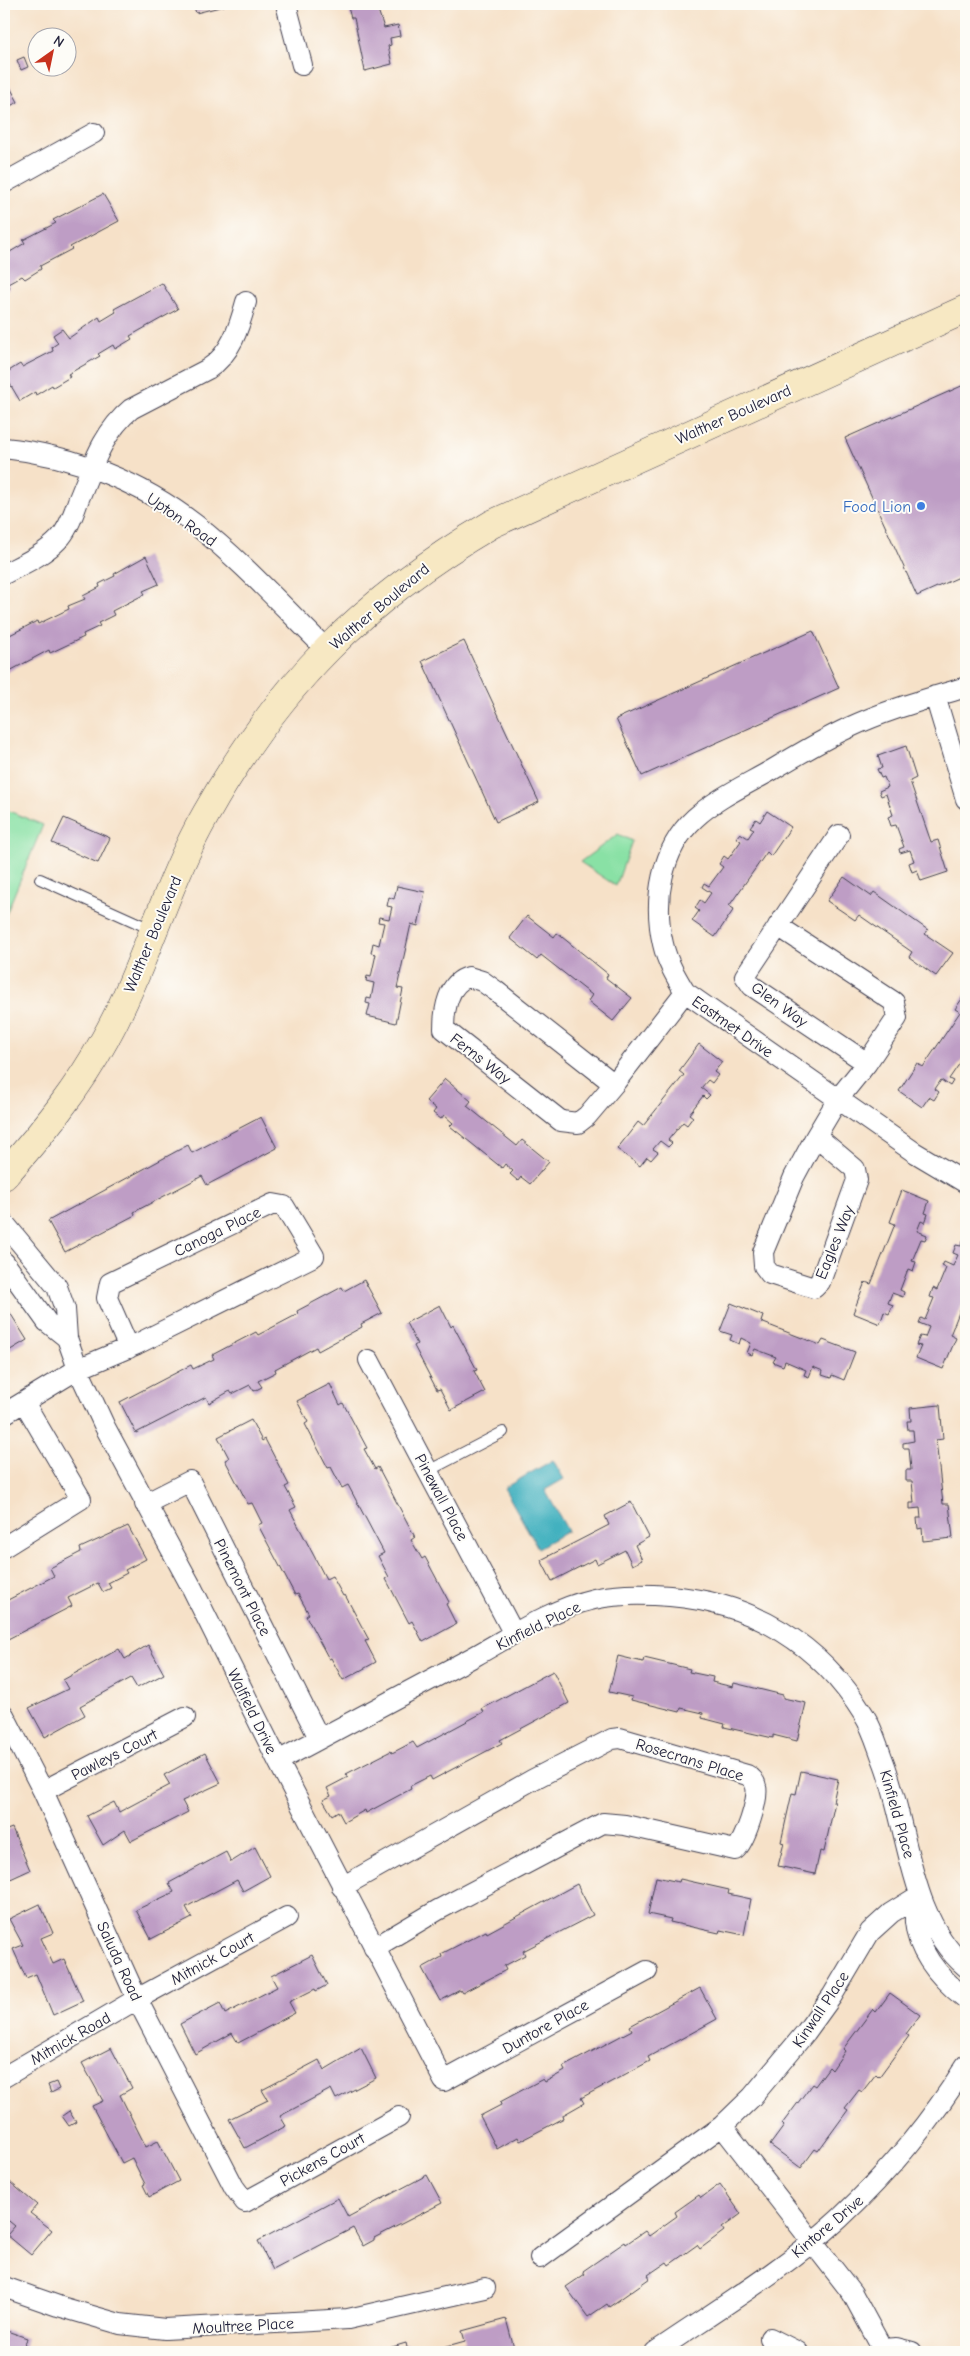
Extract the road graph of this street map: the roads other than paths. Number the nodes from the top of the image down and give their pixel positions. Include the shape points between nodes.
1 (286, 4) edge
2 (302, 65) dead end
3 (94, 133) dead end
4 (4, 183) edge
5 (246, 302) dead end
6 (966, 309) edge
7 (4, 448) edge
8 (92, 467) junction
9 (4, 574) edge
10 (326, 649) junction
11 (966, 687) edge
12 (935, 696) junction
13 (966, 800) edge
14 (839, 835) dead end
15 (40, 879) dead end
16 (778, 926) junction
17 (155, 930) junction
18 (685, 992) junction
19 (867, 1063) junction
20 (614, 1084) junction
21 (838, 1099) junction
22 (816, 1136) junction
23 (4, 1176) edge
24 (966, 1182) edge
25 (4, 1223) edge
26 (4, 1262) edge
27 (67, 1338) junction
28 (129, 1348) junction
29 (369, 1360) dead end
30 (78, 1369) junction
31 (24, 1402) junction
32 (4, 1414) edge
33 (503, 1432) dead end
34 (428, 1471) junction
35 (145, 1504) junction
36 (4, 1547) edge
37 (514, 1634) junction
38 (4, 1715) edge
39 (185, 1717) dead end
40 (320, 1738) junction
41 (278, 1761) junction
42 (43, 1791) junction
43 (342, 1887) junction
44 (920, 1895) junction
45 (286, 1918) dead end
46 (374, 1948) junction
47 (966, 1967) edge
48 (647, 1971) dead end
49 (137, 1999) junction
50 (966, 1999) edge
51 (966, 2065) edge
52 (4, 2077) edge
53 (444, 2082) joint
54 (399, 2117) dead end
55 (722, 2126) junction
56 (245, 2202) joint
57 (812, 2240) junction
58 (540, 2258) dead end
59 (4, 2287) edge
60 (484, 2288) dead end
61 (770, 2338) dead end
62 (884, 2350) edge
63 (655, 2352) edge
64 (798, 2352) edge
65 (912, 2352) edge

1 - 2 street
3 - 4 street
5 - 8 street via 239,330 219,361 120,418 108,433
6 - 10 main road, Walther Boulevard via 492,524 411,576
7 - 8 street, Upton Road
8 - 9 street via 61,538 33,559
8 - 10 street, Upton Road via 145,492 196,525
10 - 17 main road, Walther Boulevard via 259,729 205,815 183,859
11 - 12 street, Eastmet Drive
12 - 13 street
12 - 18 street, Eastmet Drive via 827,738 713,804 683,830 664,867 660,914 663,945 670,967
14 - 16 street, Glen Way
15 - 17 lane
16 - 19 street via 894,1002 897,1018
16 - 19 street, Glen Way via 744,976 752,986
17 - 23 main road, Walther Boulevard via 100,1047 46,1127
18 - 20 street, Ferns Way
18 - 21 street, Eastmet Drive
19 - 21 street
20 - 20 street, Ferns Way via 482,981 470,977 460,979 453,988 444,1029 561,1121 578,1123
21 - 22 street, Eagles Way
21 - 24 street, Eastmet Drive via 914,1152
22 - 22 street, Eagles Way via 794,1177 763,1252 764,1266 770,1274 814,1288 820,1282 857,1180 855,1169
25 - 27 street, Walfield Drive via 57,1287 65,1309
26 - 27 street via 47,1322
27 - 30 street, Walfield Drive
28 - 28 street, Canoga Place via 107,1298 110,1283 273,1204 284,1206 314,1256
28 - 30 street, Canoga Place
29 - 34 street, Pinewall Place
30 - 31 street, Canoga Place
30 - 35 street, Walfield Drive
31 - 32 street, Canoga Place
31 - 36 street via 81,1499
33 - 34 lane
34 - 37 street, Pinewall Place
35 - 40 street, Pinemont Place via 190,1481
35 - 41 street, Walfield Drive via 192,1588
37 - 40 street, Kinfield Place
37 - 44 street, Kinfield Place via 568,1607 595,1599 659,1595 721,1604 804,1644 840,1681 866,1717 904,1827
38 - 42 street, Saluda Road
39 - 42 street, Pawleys Court
40 - 41 street, Kinfield Place
41 - 43 street, Walfield Drive
42 - 49 street, Saluda Road
43 - 46 street, Walfield Drive
43 - 46 street, Rosecrans Place via 532,1780 612,1739 620,1738 737,1772 751,1777 754,1782 756,1794 748,1826 735,1850 626,1825 603,1823 438,1910
44 - 47 street, Kinfield Place via 932,1922 955,1958
44 - 50 street, Kinfield Place via 915,1920 918,1939 936,1972
44 - 55 street, Kinwall Place via 870,1932 806,2032
45 - 49 street, Mitnick Court
46 - 53 street, Walfield Drive
48 - 53 street, Duntore Place
49 - 52 street, Mitnick Road
49 - 56 street, Saluda Road via 234,2187
51 - 57 street, Kintore Drive via 908,2147 838,2220
54 - 56 street, Pickens Court
55 - 57 street
55 - 58 street, Kinwall Place
57 - 62 street via 852,2293
57 - 63 street, Kintore Drive
59 - 60 street, Moultree Place via 120,2324 165,2329 348,2319
61 - 64 street
62 - 65 street via 896,2348

